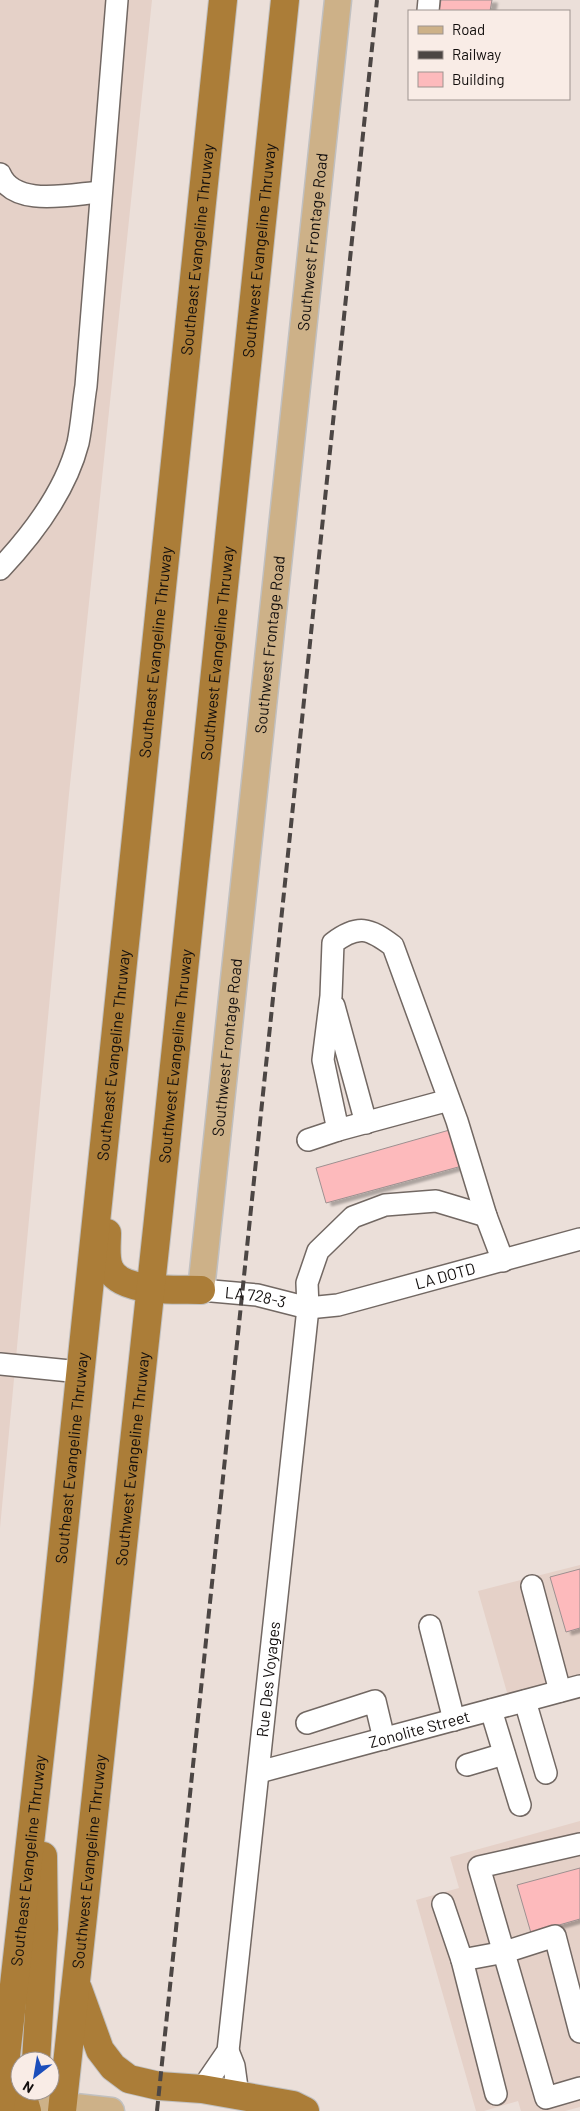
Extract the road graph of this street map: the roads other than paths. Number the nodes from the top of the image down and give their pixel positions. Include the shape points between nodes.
1 (117, 0) edge
2 (223, 0) edge
3 (285, 0) edge
4 (338, 0) edge
5 (0, 174) edge
6 (101, 192) junction
7 (0, 569) edge
8 (331, 996) junction
9 (449, 1100) junction
10 (366, 1123) junction
11 (338, 1130) junction
12 (308, 1140) dead end
13 (97, 1198) junction
14 (486, 1216) junction
15 (158, 1220) junction
16 (580, 1239) edge
17 (503, 1260) junction
18 (150, 1287) junction
19 (201, 1290) junction
20 (308, 1308) junction
21 (0, 1364) edge
22 (80, 1372) junction
23 (532, 1586) dead end
24 (430, 1626) dead end
25 (570, 1689) edge
26 (525, 1701) junction
27 (491, 1710) junction
28 (454, 1720) junction
29 (307, 1723) dead end
30 (384, 1739) junction
31 (40, 1750) junction
32 (504, 1754) junction
33 (468, 1765) dead end
34 (259, 1772) junction
35 (546, 1773) dead end
36 (520, 1805) dead end
37 (580, 1844) edge
38 (443, 1904) dead end
39 (505, 1952) junction
40 (462, 1960) junction
41 (75, 1982) junction
42 (580, 2032) edge
43 (37, 2051) edge
44 (228, 2051) junction
45 (580, 2088) edge
46 (202, 2090) junction
47 (496, 2094) dead end
48 (238, 2095) junction
49 (30, 2103) edge
50 (112, 2111) edge
51 (305, 2111) edge

1 - 6 street
2 - 13 highway, Southeast Evangeline Thruway
3 - 15 highway, Southwest Evangeline Thruway
4 - 19 main road, Southwest Frontage Road
5 - 6 street via 7,187 22,195
6 - 7 street via 86,386 78,443 63,482 42,519
8 - 9 street via 333,943 346,932 363,929 379,935 393,946
8 - 10 street
8 - 11 street via 323,1060
9 - 10 street
9 - 14 street
10 - 11 street
11 - 12 street
13 - 18 highway via 107,1232 106,1257 112,1274 126,1284
13 - 22 highway, Southeast Evangeline Thruway
14 - 17 street
14 - 20 street, Rue Des Voyages via 436,1201 385,1205 353,1217 318,1251 307,1284
15 - 18 highway, Southwest Evangeline Thruway
15 - 19 highway via 172,1265 184,1280
16 - 17 street, LA DOTD
17 - 20 street, LA DOTD via 338,1305
18 - 19 highway
18 - 41 highway, Southwest Evangeline Thruway
19 - 20 street, LA 728-3 via 257,1295
20 - 34 street, Rue Des Voyages
21 - 22 street
22 - 31 highway, Southeast Evangeline Thruway
23 - 25 street
24 - 28 street
25 - 26 street, Zonolite Street
26 - 27 street, Zonolite Street
26 - 35 street
27 - 28 street, Zonolite Street
27 - 32 street
28 - 30 street, Zonolite Street
29 - 30 street via 375,1701
30 - 34 street, Zonolite Street
31 - 43 highway via 44,1930
31 - 49 highway, Southeast Evangeline Thruway
32 - 33 street
32 - 36 street
34 - 44 street, Rue Des Voyages
37 - 39 street via 479,1867
38 - 40 street
39 - 40 street
39 - 42 street via 555,1936
39 - 45 street via 546,2098
40 - 47 street
41 - 46 highway via 100,2050 113,2067 129,2079
41 - 49 highway, Southwest Evangeline Thruway
44 - 46 street
44 - 48 street via 234,2066
46 - 48 highway
48 - 51 highway via 293,2105
49 - 50 main road

